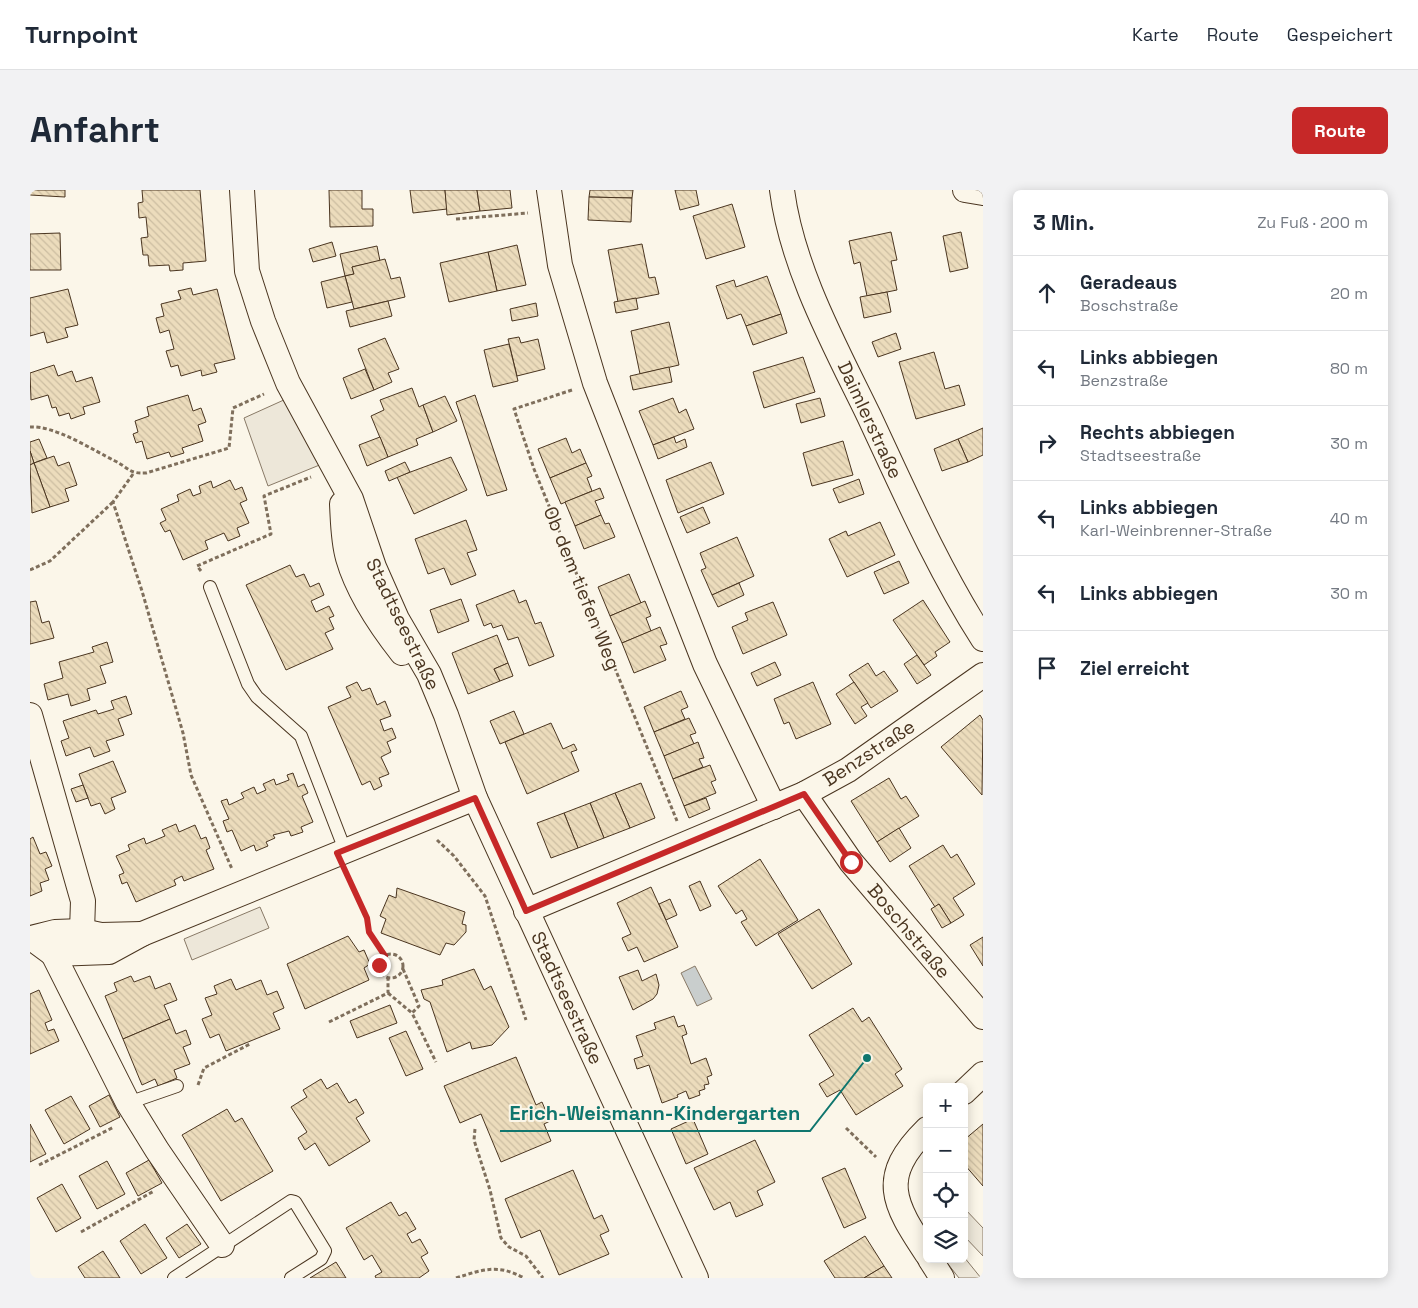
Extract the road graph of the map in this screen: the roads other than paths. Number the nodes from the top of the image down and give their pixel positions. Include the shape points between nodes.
1 (242, 190) edge
2 (782, 190) edge
3 (965, 190) edge
4 (983, 193) edge
5 (550, 200) edge
6 (210, 587) road end
7 (983, 639) edge
8 (983, 675) edge
9 (30, 715) edge
10 (804, 794) junction
11 (475, 798) junction
12 (774, 807) junction
13 (341, 851) junction
14 (526, 911) junction
15 (82, 931) junction
16 (142, 934) junction
17 (31, 938) edge
18 (54, 954) junction
19 (983, 1017) edge
20 (983, 1074) edge
21 (177, 1086) dead end
22 (968, 1088) edge
23 (128, 1103) junction
24 (923, 1134) edge
25 (222, 1245) junction
26 (923, 1248) edge
27 (933, 1263) edge
28 (174, 1278) edge
29 (291, 1278) edge
30 (696, 1278) edge
31 (942, 1278) edge

1 - 11 street, Stadtseestraße via 247,271 263,321 288,383 351,499 374,567 397,619 429,674
2 - 7 street, Daimlerstraße via 795,247 826,327 910,504
3 - 4 street
5 - 12 street via 560,265 595,383 705,664
6 - 13 lane via 248,684 256,697 301,736
8 - 10 street, Benzstraße via 848,770
9 - 15 street via 82,901
10 - 12 street, Benzstraße
10 - 19 street, Boschstraße via 851,862
11 - 13 street
11 - 14 street, Stadtseestraße
12 - 14 street, Benzstraße
13 - 16 street
14 - 30 street, Stadtseestraße
15 - 16 street via 101,935
15 - 17 street via 55,932
16 - 18 street via 109,952
17 - 18 street
18 - 23 street
20 - 22 street
21 - 23 lane
23 - 25 street
24 - 26 street via 897,1167 896,1194 905,1220
25 - 28 lane
25 - 29 lane via 291,1201 295,1202 324,1251 322,1259
27 - 31 street

